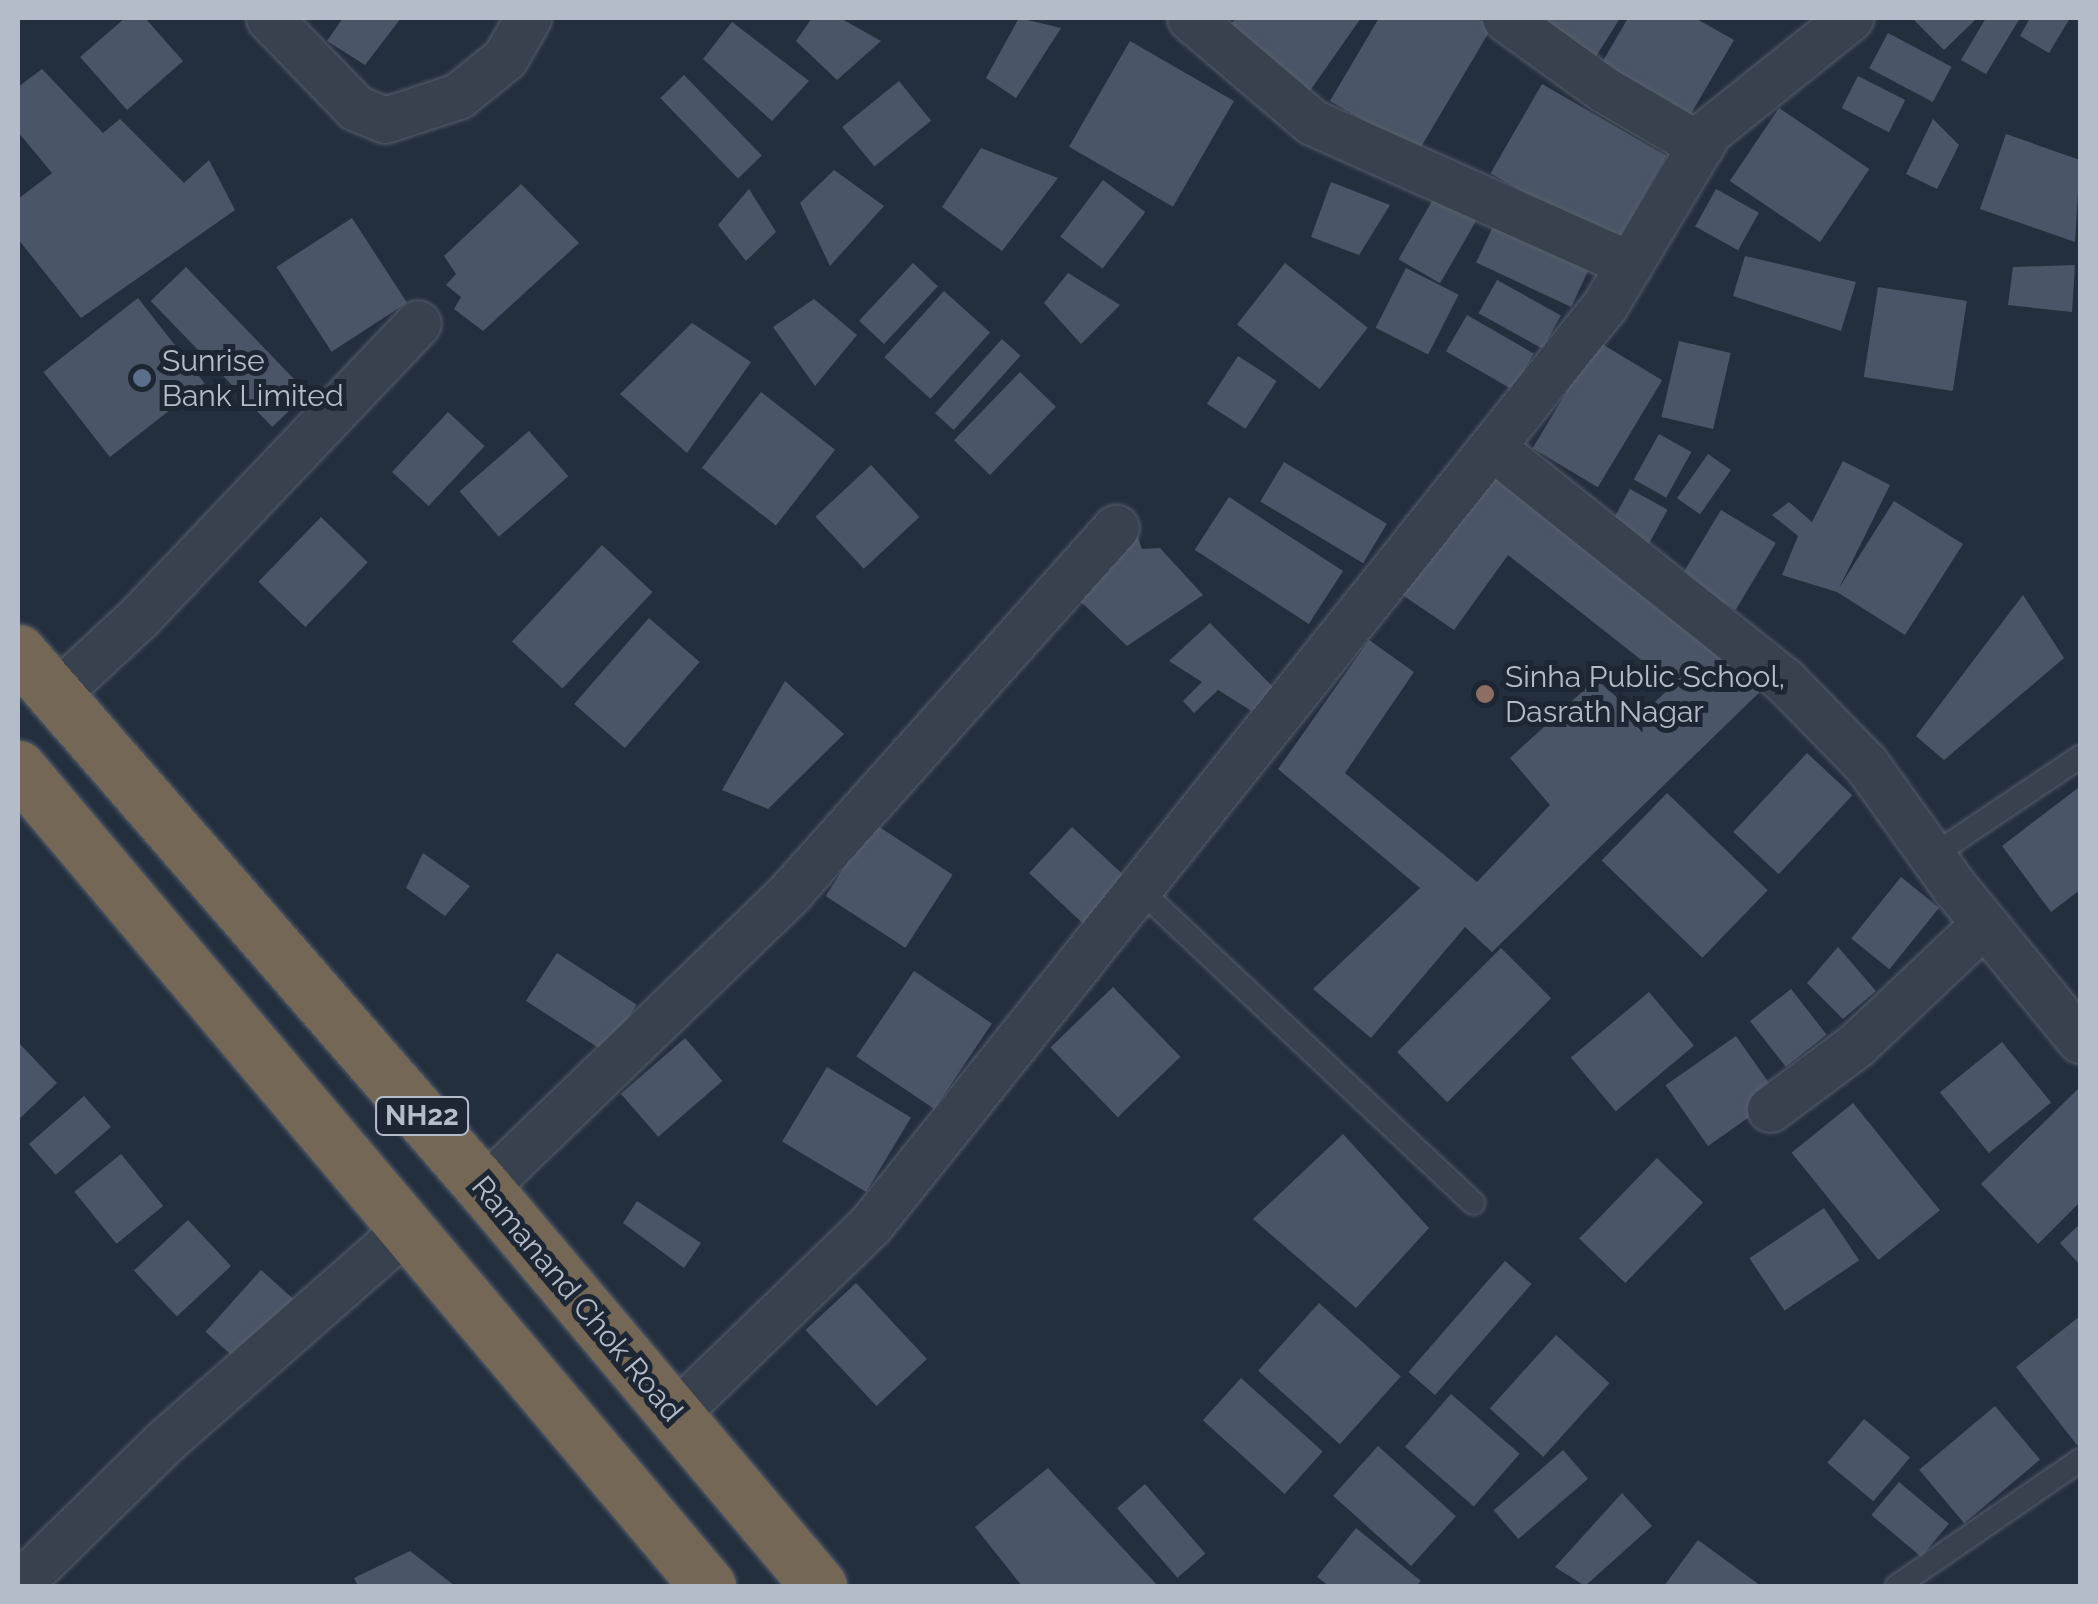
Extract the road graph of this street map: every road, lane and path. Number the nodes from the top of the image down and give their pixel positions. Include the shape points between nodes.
1 (270, 18) edge
2 (528, 18) edge
3 (1190, 18) edge
4 (1505, 18) edge
5 (1850, 18) edge
6 (1701, 146) junction
7 (1630, 264) junction
8 (418, 323) dead end
9 (1492, 447) junction
10 (1116, 527) dead end
11 (18, 652) edge
12 (55, 695) junction
13 (2080, 757) edge
14 (18, 768) edge
15 (1932, 856) junction
16 (1138, 888) junction
17 (1984, 924) junction
18 (2080, 1040) edge
19 (1770, 1109) dead end
20 (484, 1188) junction
21 (1473, 1203) dead end
22 (409, 1227) junction
23 (674, 1416) junction
24 (2080, 1460) edge
25 (18, 1585) edge
26 (708, 1586) edge
27 (819, 1586) edge
28 (1897, 1586) edge

1 - 2 street via 356,108 385,120 458,96 505,58
3 - 7 street via 1312,122
4 - 6 street via 1605,90
5 - 6 street via 1710,131
6 - 7 street
7 - 9 street
8 - 12 street
9 - 15 street via 1784,680 1866,764
9 - 16 street
10 - 20 street via 790,892
11 - 12 highway, Ramanand Chok Road / NH22
12 - 20 highway, Ramanand Chok Road / NH22
13 - 15 lane
14 - 22 highway, NH22
15 - 17 street
16 - 21 lane
16 - 23 street via 871,1224
17 - 18 street
17 - 19 street via 1856,1046
20 - 23 highway, Ramanand Chok Road / NH22
22 - 25 street via 165,1441
22 - 26 highway, NH22
23 - 27 highway, Ramanand Chok Road / NH22
24 - 28 lane

